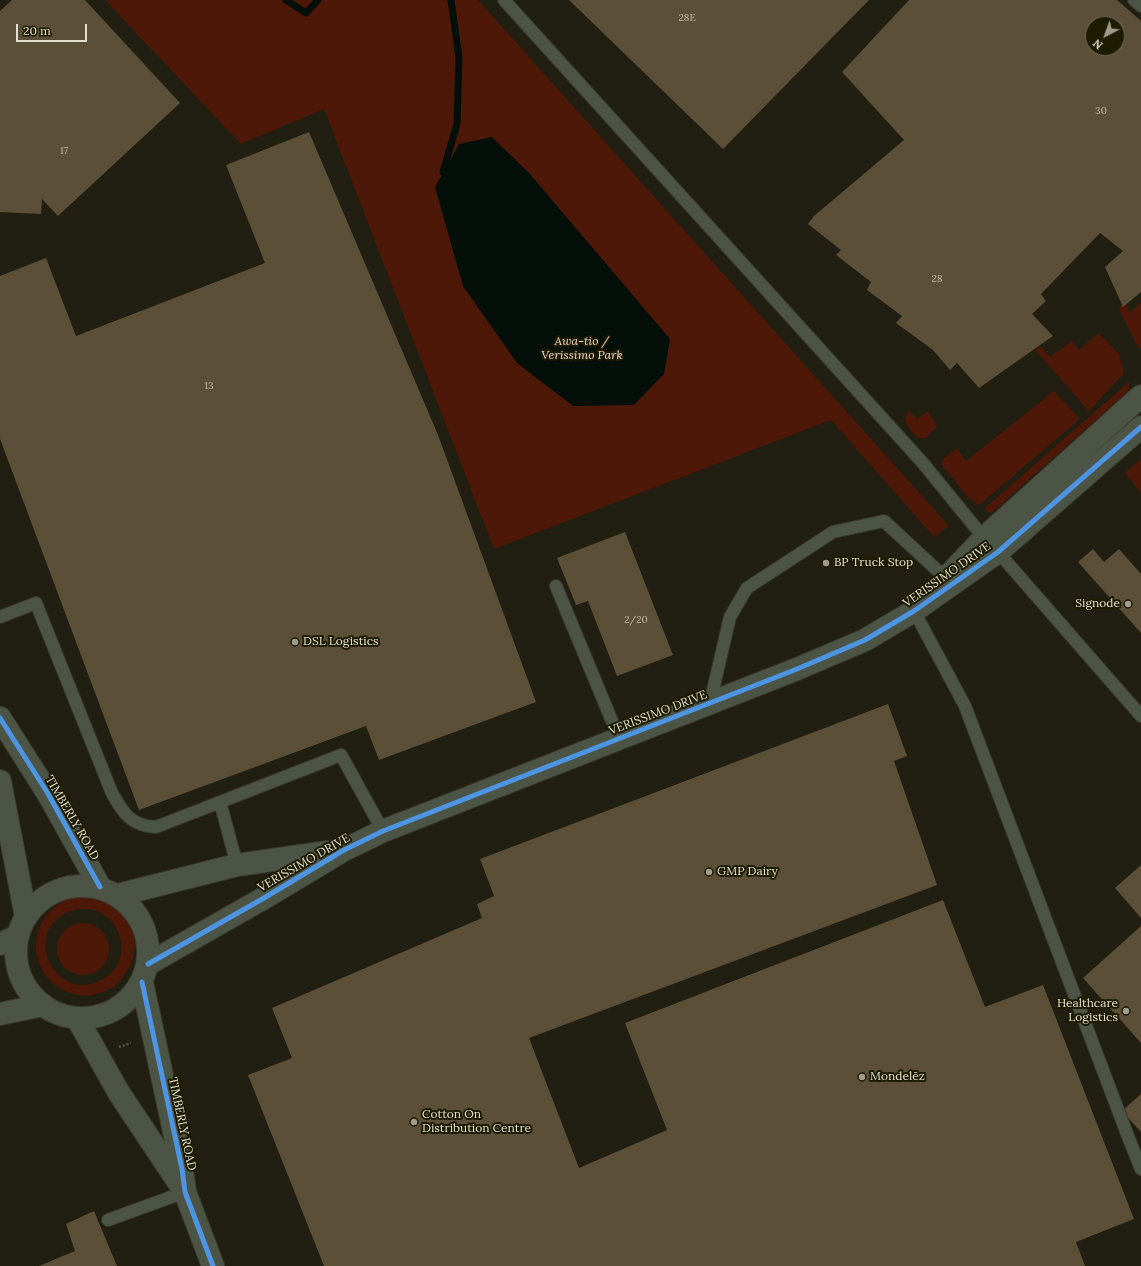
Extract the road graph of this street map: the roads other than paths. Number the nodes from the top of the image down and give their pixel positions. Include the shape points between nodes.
1 (504, 0) edge
2 (1134, 0) edge
3 (1141, 6) edge
4 (1141, 396) edge
5 (1141, 427) edge
6 (991, 545) junction
7 (949, 581) junction
8 (556, 586) dead end
9 (914, 611) junction
10 (0, 617) edge
11 (710, 703) junction
12 (1141, 716) edge
13 (0, 718) edge
14 (619, 738) junction
15 (0, 781) edge
16 (220, 802) junction
17 (383, 832) junction
18 (344, 850) junction
19 (237, 865) junction
20 (109, 891) junction
21 (14, 932) edge
22 (145, 973) junction
23 (43, 1005) junction
24 (0, 1014) edge
25 (77, 1018) junction
26 (1141, 1169) edge
27 (185, 1192) junction
28 (108, 1220) dead end
29 (213, 1266) edge

1 - 6 lane via 922,462
2 - 3 lane
4 - 6 street, VERISSIMO DRIVE
5 - 6 street, VERISSIMO DRIVE
6 - 7 street, VERISSIMO DRIVE
6 - 12 lane
7 - 9 street, VERISSIMO DRIVE
7 - 11 lane via 884,521 833,532 747,588 730,618
8 - 14 lane
9 - 11 street, VERISSIMO DRIVE via 865,640
9 - 26 lane via 965,706
10 - 16 lane via 36,603 112,793 127,817 136,823 156,827
11 - 14 street, VERISSIMO DRIVE
13 - 20 street, TIMBERLY ROAD
14 - 17 street, VERISSIMO DRIVE
15 - 21 street
16 - 17 lane via 341,755
16 - 19 lane
17 - 18 street, VERISSIMO DRIVE
18 - 19 street, VERISSIMO DRIVE
18 - 22 street, VERISSIMO DRIVE
19 - 20 street, VERISSIMO DRIVE
20 - 21 street via 79,885 58,890 40,901
20 - 22 street via 133,908 143,925 148,944
21 - 23 street via 20,974 29,991
22 - 25 street via 130,998 115,1010 97,1017
22 - 27 street, TIMBERLY ROAD
23 - 24 street
23 - 25 street via 59,1014
25 - 27 street, TIMBERLY ROAD via 119,1093
27 - 28 lane
27 - 29 street, TIMBERLY ROAD

